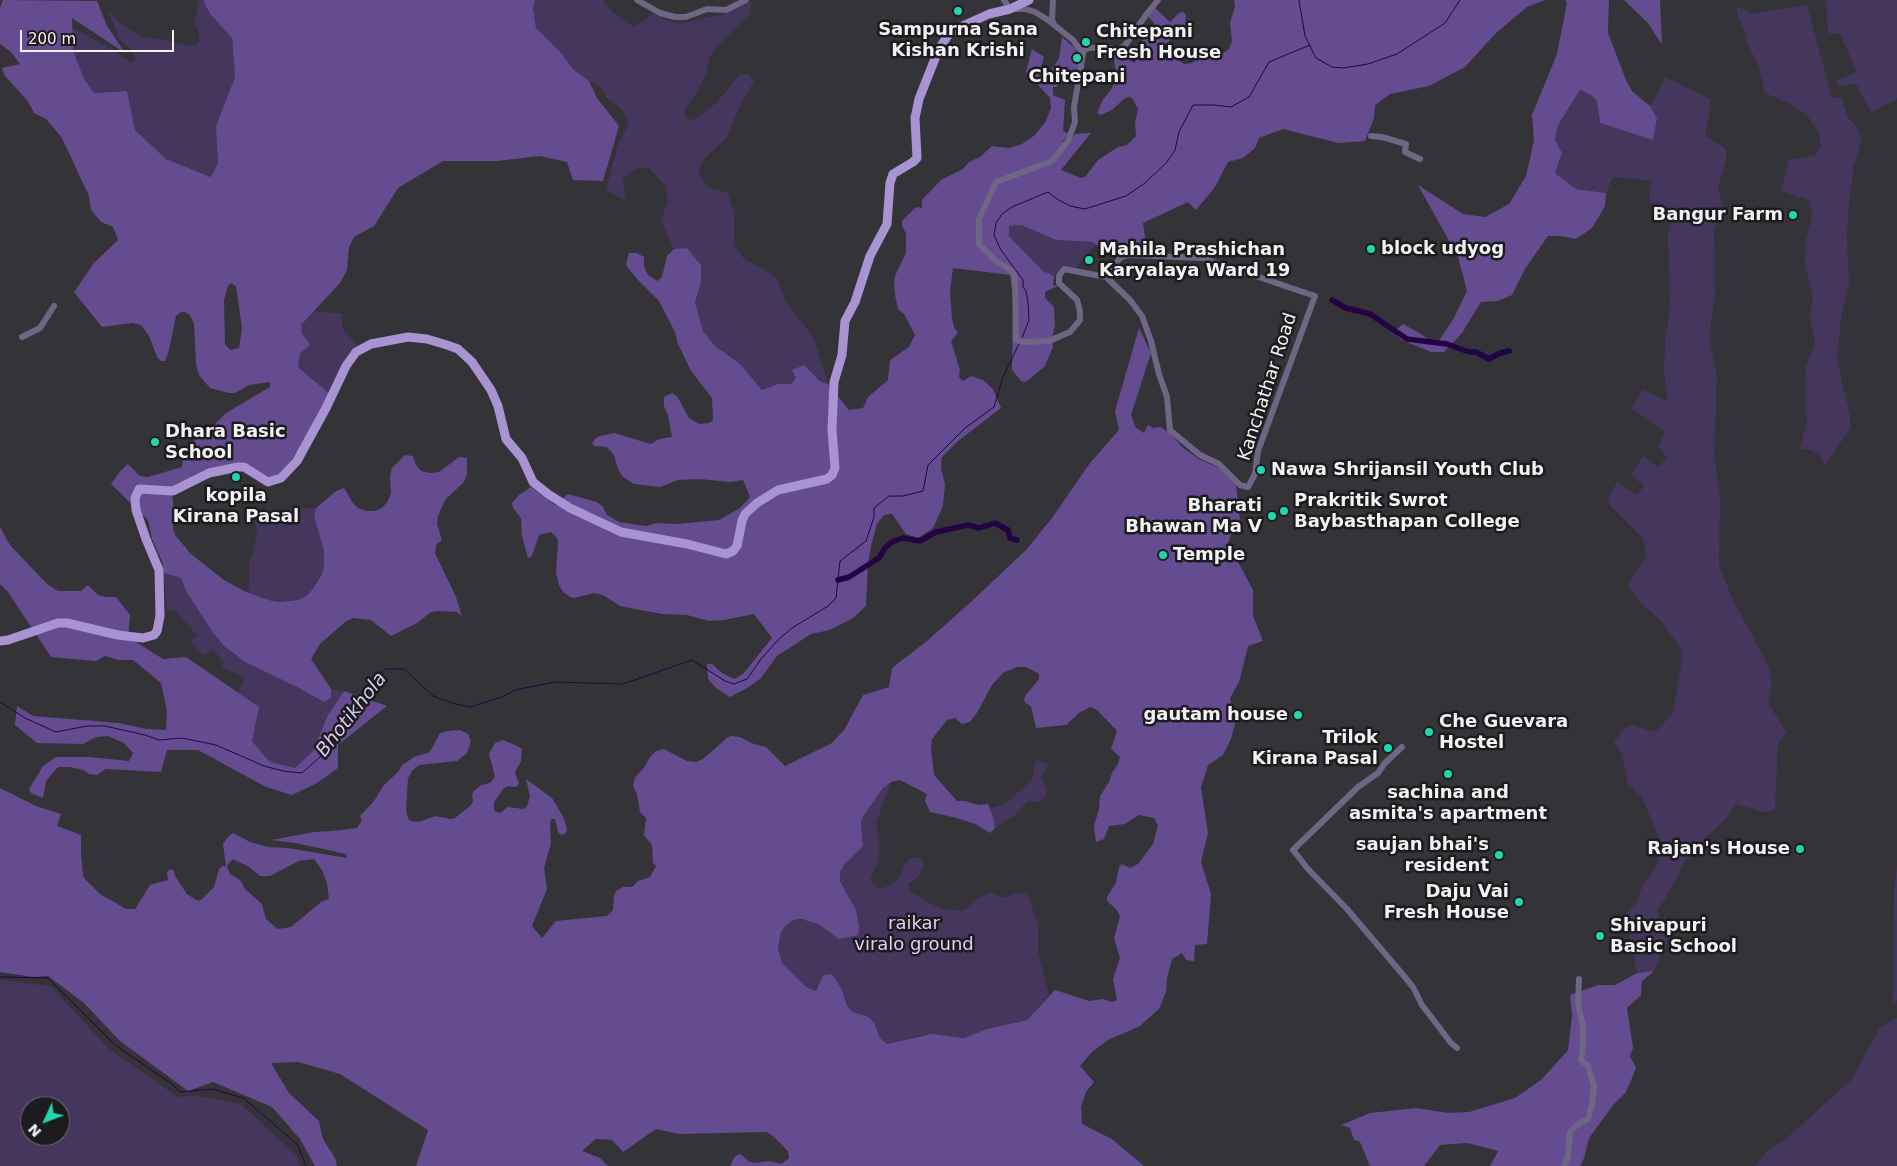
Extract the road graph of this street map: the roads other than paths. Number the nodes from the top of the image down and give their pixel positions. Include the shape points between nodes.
1 (637, 0) edge
2 (746, 0) edge
3 (1004, 0) edge
4 (1029, 0) edge
5 (1053, 0) edge
6 (1158, 0) edge
7 (1010, 9) junction
8 (1054, 26) junction
9 (1082, 52) junction
10 (1371, 136) dead end
11 (1420, 159) dead end
12 (1106, 277) junction
13 (54, 306) dead end
14 (22, 337) dead end
15 (0, 641) edge
16 (1402, 747) dead end
17 (1579, 979) dead end
18 (1457, 1048) dead end
19 (1564, 1166) edge

1 - 2 street via 660,14 686,17 707,10 726,10
3 - 7 street
4 - 7 main road
5 - 8 street
6 - 9 street via 1120,50 1106,46
7 - 8 street via 1025,8
7 - 15 main road via 989,14 958,28 948,35 934,59 915,118 917,158 893,174 887,224 870,256 855,302 844,321 842,355 834,382 832,430 835,468 832,475 827,479 778,490 757,503 745,514 733,552 726,554 621,532 548,494 533,482 522,458 506,438 491,390 472,362 458,349 408,337 371,344 356,352 297,461 282,478 268,482 244,467 238,467 209,473 173,491 139,489 135,498 136,510 159,570 160,616 154,635 143,638 118,635 67,622
8 - 9 street via 1073,40
9 - 12 street via 1075,122 1068,141 1052,160 996,182 979,219 980,244 996,261 1012,271 1015,278 1016,340 1049,341 1070,332 1080,320 1077,300 1059,283 1058,276 1064,269
10 - 11 street via 1406,144 1405,152
12 - 12 street, Kanchathar Road via 1120,258 1128,255 1197,257 1315,296 1248,487 1240,485 1220,464 1200,455 1170,430 1167,398 1142,316
13 - 14 street via 40,328
16 - 18 street via 1293,850 1404,976 1422,1005
17 - 19 street via 1578,1004 1584,1047 1581,1060 1588,1066 1594,1086 1588,1119 1570,1132

